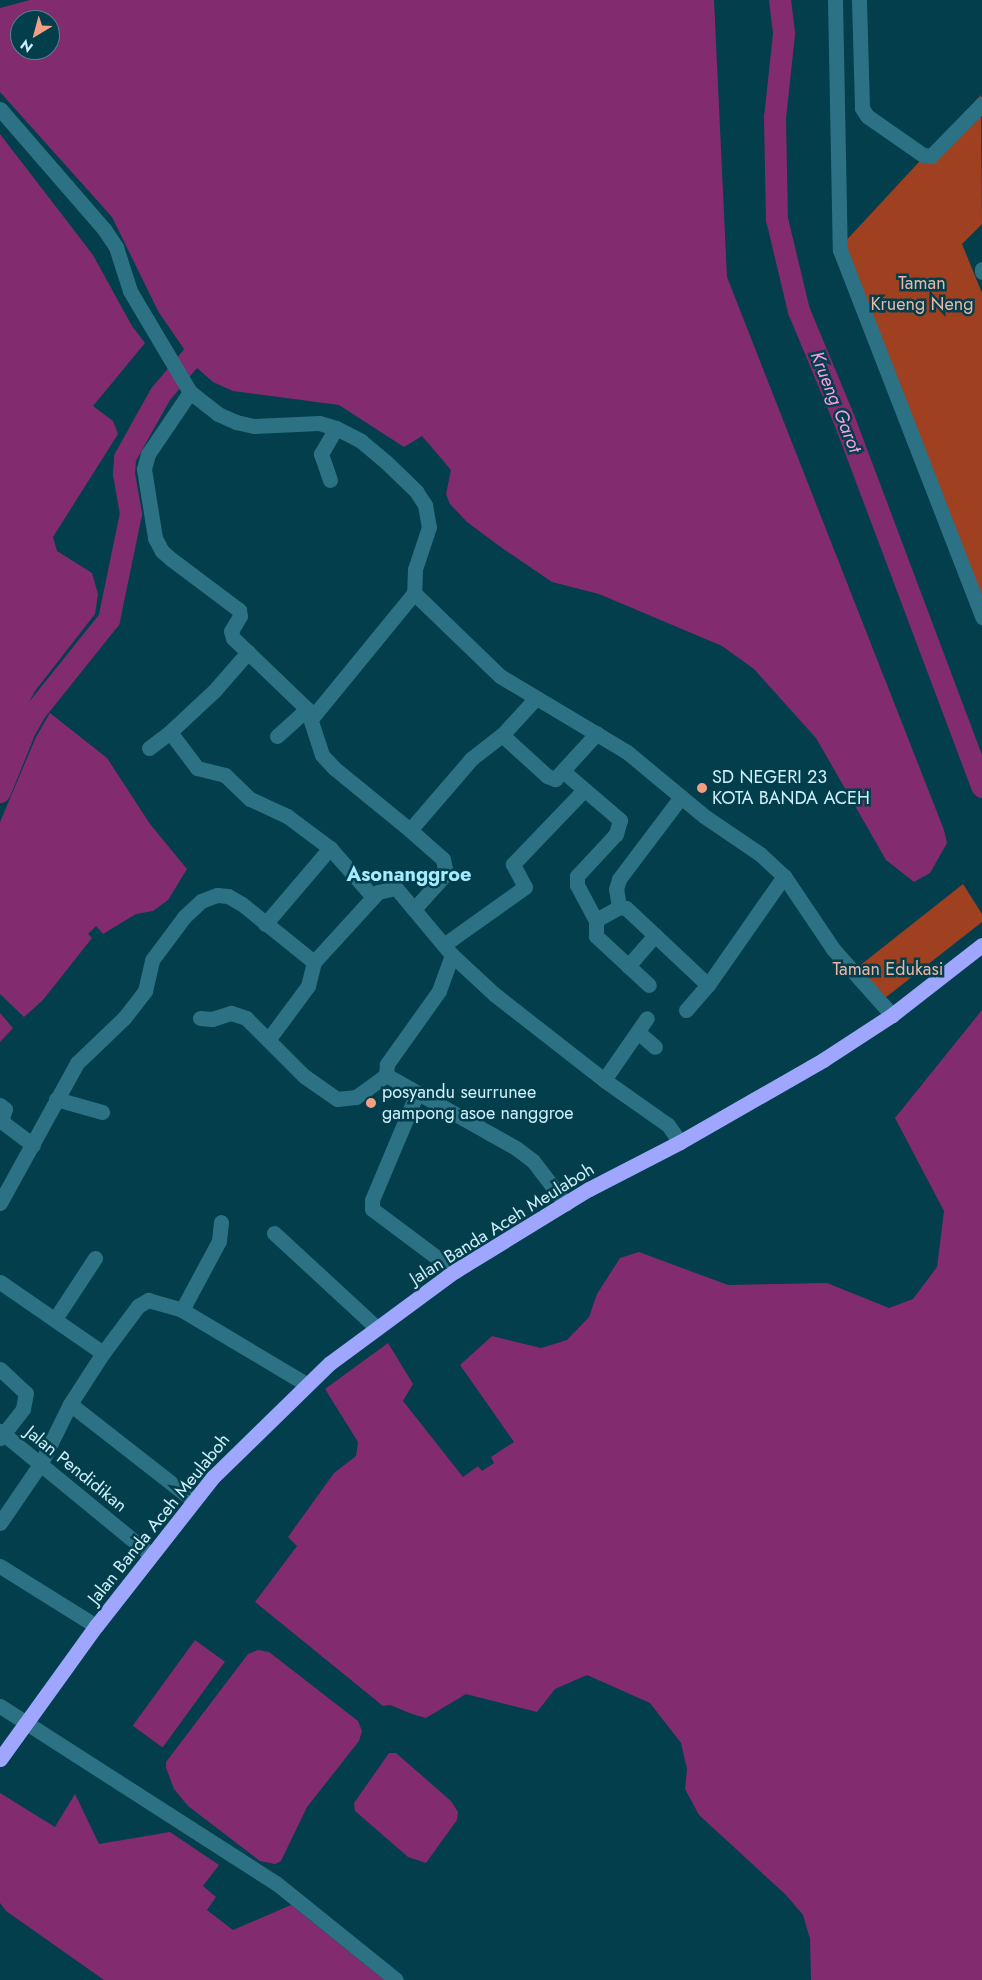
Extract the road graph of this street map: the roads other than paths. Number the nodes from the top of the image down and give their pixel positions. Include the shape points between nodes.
1 (835, 0) edge
2 (858, 0) edge
3 (982, 104) edge
4 (0, 109) edge
5 (188, 388) junction
6 (336, 428) junction
7 (330, 480) dead end
8 (414, 593) junction
9 (982, 617) edge
10 (248, 652) junction
11 (536, 698) junction
12 (309, 714) junction
13 (170, 732) junction
14 (597, 733) junction
15 (502, 735) junction
16 (277, 736) dead end
17 (149, 748) dead end
18 (564, 772) junction
19 (584, 790) junction
20 (681, 797) junction
21 (410, 830) junction
22 (330, 848) junction
23 (784, 876) junction
24 (373, 897) junction
25 (618, 907) junction
26 (414, 909) junction
27 (596, 920) junction
28 (265, 924) junction
29 (655, 935) junction
30 (449, 950) junction
31 (979, 951) edge
32 (314, 962) junction
33 (628, 966) junction
34 (649, 985) dead end
35 (708, 985) junction
36 (686, 1010) dead end
37 (892, 1015) junction
38 (200, 1018) dead end
39 (648, 1018) dead end
40 (639, 1033) junction
41 (268, 1040) junction
42 (655, 1047) dead end
43 (386, 1075) junction
44 (604, 1080) junction
45 (417, 1093) junction
46 (56, 1099) junction
47 (0, 1105) edge
48 (102, 1112) dead end
49 (680, 1142) junction
50 (33, 1145) junction
51 (0, 1203) edge
52 (566, 1204) junction
53 (221, 1222) dead end
54 (274, 1233) dead end
55 (95, 1258) dead end
56 (455, 1271) junction
57 (0, 1282) edge
58 (182, 1310) junction
59 (54, 1319) junction
60 (377, 1328) junction
61 (103, 1353) junction
62 (0, 1369) edge
63 (306, 1384) junction
64 (70, 1404) junction
65 (1, 1434) edge
66 (41, 1463) junction
67 (194, 1502) junction
68 (0, 1523) edge
69 (152, 1555) junction
70 (0, 1566) edge
71 (96, 1626) junction
72 (0, 1706) edge
73 (27, 1725) junction
74 (0, 1759) edge
75 (396, 1980) edge

1 - 9 street via 840,250
2 - 3 street via 862,108 867,116 923,155 931,156
4 - 5 street via 104,229 116,247 130,291
5 - 6 street via 218,414 236,422 254,426 319,423
5 - 10 street via 148,454 144,469 150,518 162,551 239,610 240,616 231,631 233,638
6 - 7 street via 321,454
6 - 8 street via 374,452 416,491 425,505 429,527 415,569
8 - 11 street via 500,676
8 - 12 street
10 - 12 street
10 - 13 street
11 - 14 street
11 - 15 street
12 - 16 street
12 - 21 street via 322,755
13 - 17 street
13 - 22 street via 197,768 225,775 250,799 287,816
14 - 18 street
14 - 20 street via 627,752
15 - 18 street via 547,776 555,779
15 - 21 street via 471,759
18 - 19 street
19 - 27 street via 620,820 620,827 577,876 577,885
19 - 30 street via 513,864 525,886
20 - 23 street via 760,854
20 - 25 street via 619,879 616,890
21 - 26 street via 442,859 446,869
22 - 24 street
22 - 28 street
23 - 35 street
23 - 37 street via 833,949
24 - 26 street via 386,888 396,888
24 - 32 street
25 - 27 street
25 - 29 street via 631,911
26 - 30 street
27 - 33 street via 596,936
28 - 32 street
28 - 46 street via 228,896 217,895 202,901 184,917 152,960 145,991 124,1018 77,1063
29 - 33 street
29 - 35 street
30 - 43 street via 439,991 387,1064
30 - 44 street via 527,1022
31 - 37 highway, Jalan Banda Aceh Meulaboh
32 - 41 street via 308,986
33 - 34 street
35 - 36 street
37 - 49 highway, Jalan Banda Aceh Meulaboh via 823,1060
38 - 41 street via 212,1019 231,1013 246,1018
39 - 40 street
40 - 42 street
40 - 44 street
41 - 43 street via 304,1076 337,1099 356,1097
43 - 45 street
44 - 49 street via 668,1125
45 - 52 street via 516,1148 533,1161
45 - 56 street via 372,1200 372,1209
46 - 48 street
46 - 50 street
47 - 50 street via 5,1109 2,1121
49 - 52 highway, Jalan Banda Aceh Meulaboh via 588,1189
50 - 51 street
52 - 56 highway, Jalan Banda Aceh Meulaboh
53 - 58 street via 219,1241
54 - 60 street
55 - 59 street
56 - 60 highway, Jalan Banda Aceh Meulaboh
57 - 59 street
58 - 61 street via 148,1300 138,1306
58 - 63 street
59 - 61 street
60 - 63 highway, Jalan Banda Aceh Meulaboh
61 - 64 street
62 - 65 street via 26,1393 22,1409
63 - 67 highway, Jalan Banda Aceh Meulaboh via 240,1447
64 - 66 street
64 - 67 street
65 - 66 street, Jalan Pendidikan
66 - 68 street
66 - 69 street, Jalan Pendidikan
67 - 69 highway, Jalan Banda Aceh Meulaboh
69 - 71 highway, Jalan Banda Aceh Meulaboh
70 - 71 street
71 - 73 highway, Jalan Banda Aceh Meulaboh
72 - 73 street
73 - 74 highway, Jalan Banda Aceh Meulaboh
73 - 75 street via 276,1883

